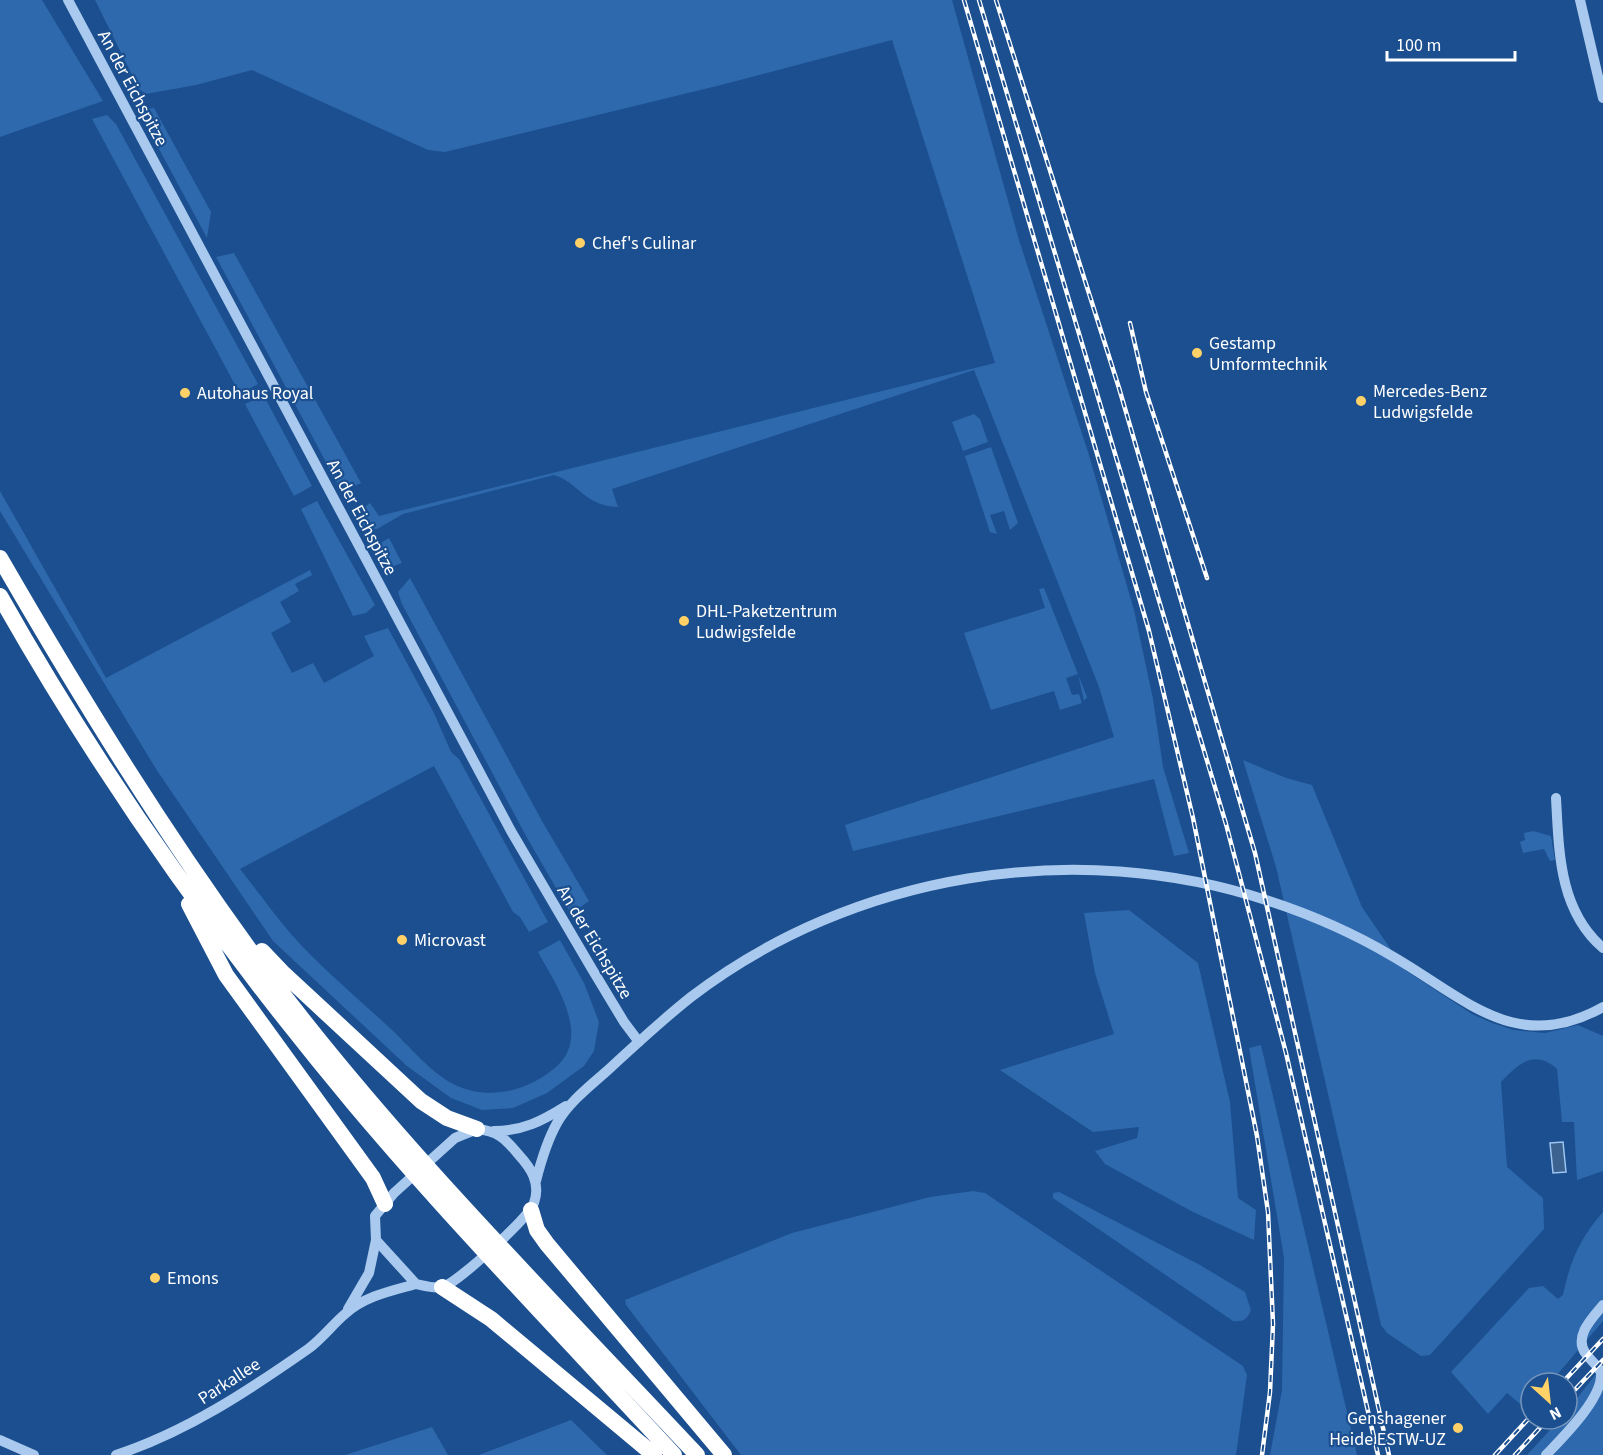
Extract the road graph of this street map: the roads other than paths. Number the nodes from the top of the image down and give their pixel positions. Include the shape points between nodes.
1 (68, 0) edge
2 (1580, 0) edge
3 (1603, 98) edge
4 (0, 558) edge
5 (0, 596) edge
6 (1556, 798) dead end
7 (175, 874) junction
8 (205, 885) junction
9 (1603, 948) edge
10 (1603, 1006) edge
11 (639, 1042) junction
12 (576, 1099) junction
13 (477, 1129) junction
14 (494, 1131) junction
15 (536, 1181) junction
16 (390, 1198) junction
17 (531, 1210) junction
18 (376, 1240) junction
19 (416, 1284) junction
20 (442, 1287) junction
21 (1603, 1305) edge
22 (346, 1313) junction
23 (0, 1440) edge
24 (34, 1455) edge
25 (116, 1455) edge
26 (654, 1455) edge
27 (674, 1455) edge
28 (697, 1455) edge
29 (724, 1455) edge
30 (1546, 1455) edge

1 - 11 street, An der Eichspitze via 511,831 602,987
2 - 3 street
4 - 8 highway via 111,745
5 - 7 highway via 89,745
6 - 9 street via 1563,880 1571,906 1588,934
7 - 16 highway via 226,975
7 - 27 highway via 357,1107
8 - 13 highway via 282,972 422,1101 447,1118
8 - 28 highway via 284,995 399,1133
10 - 11 street via 1577,1020 1552,1026 1504,1022 1474,1008 1377,947 1322,920 1250,895 1177,878 1118,871 1029,871 940,884 883,899 811,926 753,956 704,988
11 - 12 street
12 - 14 street via 533,1125
12 - 15 street via 553,1131
13 - 14 street
13 - 16 street via 464,1132 445,1146
14 - 15 street via 531,1168
15 - 17 street
16 - 18 street via 375,1216
17 - 20 street via 466,1272
17 - 29 highway via 537,1230 547,1244
18 - 19 street
18 - 22 street via 369,1273
19 - 20 street
19 - 22 street via 378,1294
20 - 26 highway via 491,1318
21 - 30 street via 1583,1332 1581,1342 1601,1373 1600,1391
22 - 25 street, Parkallee via 312,1346 206,1416
23 - 24 street

